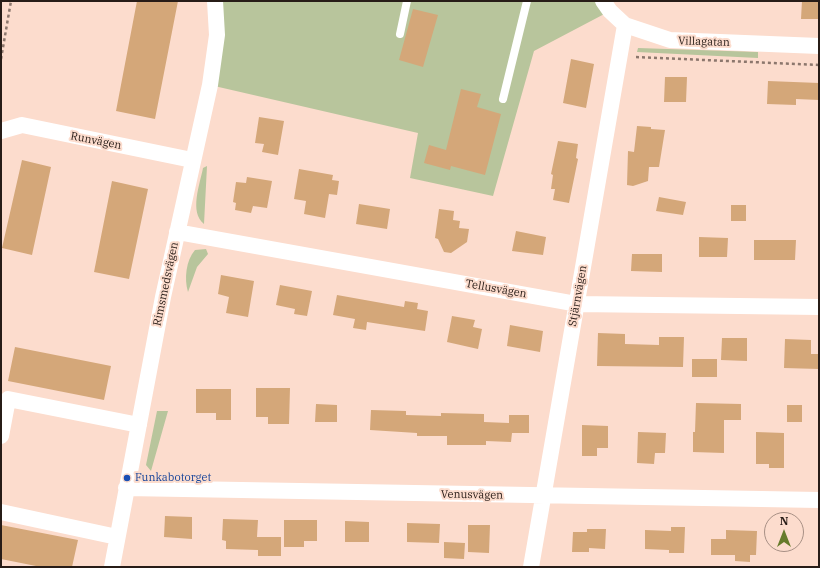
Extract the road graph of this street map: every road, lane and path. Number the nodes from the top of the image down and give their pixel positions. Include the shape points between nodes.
1 (11, 1) edge
2 (215, 1) edge
3 (407, 1) edge
4 (527, 1) edge
5 (603, 1) edge
6 (625, 25) junction
7 (400, 34) dead end
8 (819, 46) edge
9 (619, 57) junction
10 (1, 59) edge
11 (819, 64) edge
12 (503, 99) dead end
13 (1, 131) edge
14 (192, 160) junction
15 (177, 232) junction
16 (577, 304) junction
17 (819, 307) edge
18 (139, 425) junction
19 (1, 436) edge
20 (126, 488) junction
21 (542, 496) junction
22 (819, 500) edge
23 (1, 512) edge
24 (117, 537) junction
25 (112, 567) edge
26 (531, 567) edge

1 - 10 path
2 - 14 street, Rimsmedsvägen via 217,35 210,85
3 - 7 lane
4 - 12 lane
5 - 6 street, Villagatan
6 - 8 street, Villagatan via 670,40
6 - 9 street, Stjärnvägen
9 - 11 path
9 - 16 street, Stjärnvägen
13 - 14 street, Runvägen via 22,125
14 - 15 street, Rimsmedsvägen
15 - 16 street, Tellusvägen
15 - 18 street, Rimsmedsvägen
16 - 17 street, Tellusvägen
16 - 21 street, Stjärnvägen
18 - 19 street via 8,400
18 - 20 street, Rimsmedsvägen
20 - 21 street, Venusvägen
20 - 24 street, Rimsmedsvägen
21 - 22 street, Venusvägen
21 - 26 street, Stjärnvägen
23 - 24 street
24 - 25 street, Rimsmedsvägen

